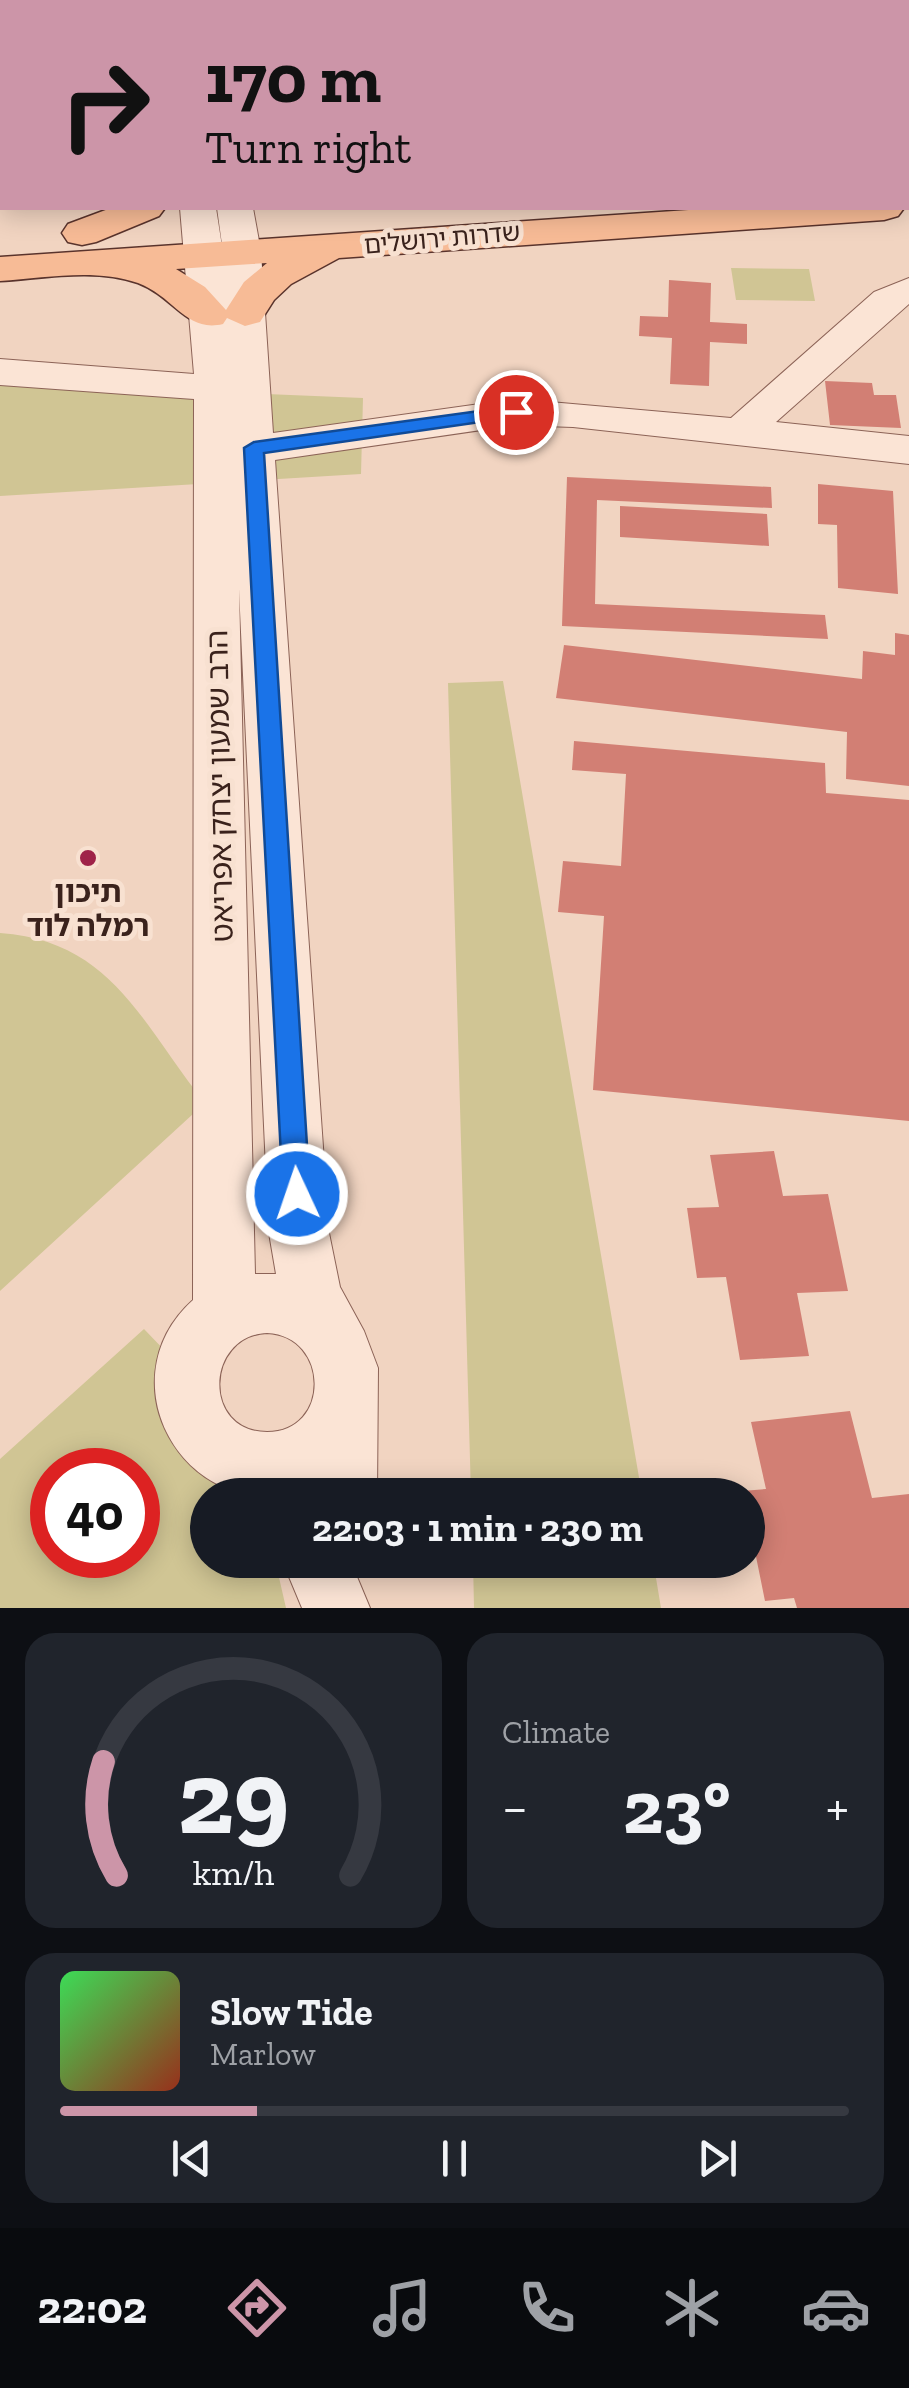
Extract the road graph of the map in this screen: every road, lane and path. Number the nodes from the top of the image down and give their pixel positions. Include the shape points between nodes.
1 (141, 210) edge
2 (428, 210) edge
3 (804, 210) edge
4 (367, 221) edge
5 (220, 228) edge
6 (0, 240) edge
7 (93, 247) junction
8 (0, 269) edge
9 (909, 289) edge
10 (227, 314) junction
11 (0, 372) edge
12 (212, 388) junction
13 (740, 432) junction
14 (234, 450) junction
15 (909, 450) edge
16 (224, 1316) junction
17 (322, 1320) junction
18 (344, 1406) junction
19 (274, 1478) edge
20 (283, 1478) edge
21 (344, 1478) edge
22 (324, 1578) edge
23 (343, 1578) edge
24 (336, 1608) edge
25 (344, 1608) edge

1 - 7 main road
2 - 4 main road, שדרות ירושלים
3 - 4 main road, שדרות ירושלים
4 - 5 main road, שדרות ירושלים
4 - 5 main road, שדרות ירושלים
4 - 10 main road via 272,276
5 - 7 main road, שדרות ירושלים
5 - 10 street, הרב שמעון יצחק אפריאט
6 - 7 main road, שדרות ירושלים
7 - 8 main road, שדרות ירושלים
7 - 10 main road via 181,285
9 - 13 street via 888,300
10 - 12 street, הרב שמעון יצחק אפריאט
10 - 14 street, הרב שמעון יצחק אפריאט
11 - 12 street
12 - 14 street, הרב שמעון יצחק אפריאט
13 - 14 street via 516,412
13 - 15 street
14 - 16 street, הרב שמעון יצחק אפריאט
14 - 17 street, הרב שמעון יצחק אפריאט via 299,1233
16 - 17 street via 277,1302
16 - 19 street via 190,1361 189,1411 201,1436 222,1454
17 - 18 street via 346,1360
18 - 20 street
18 - 21 street
22 - 24 street
23 - 25 street

